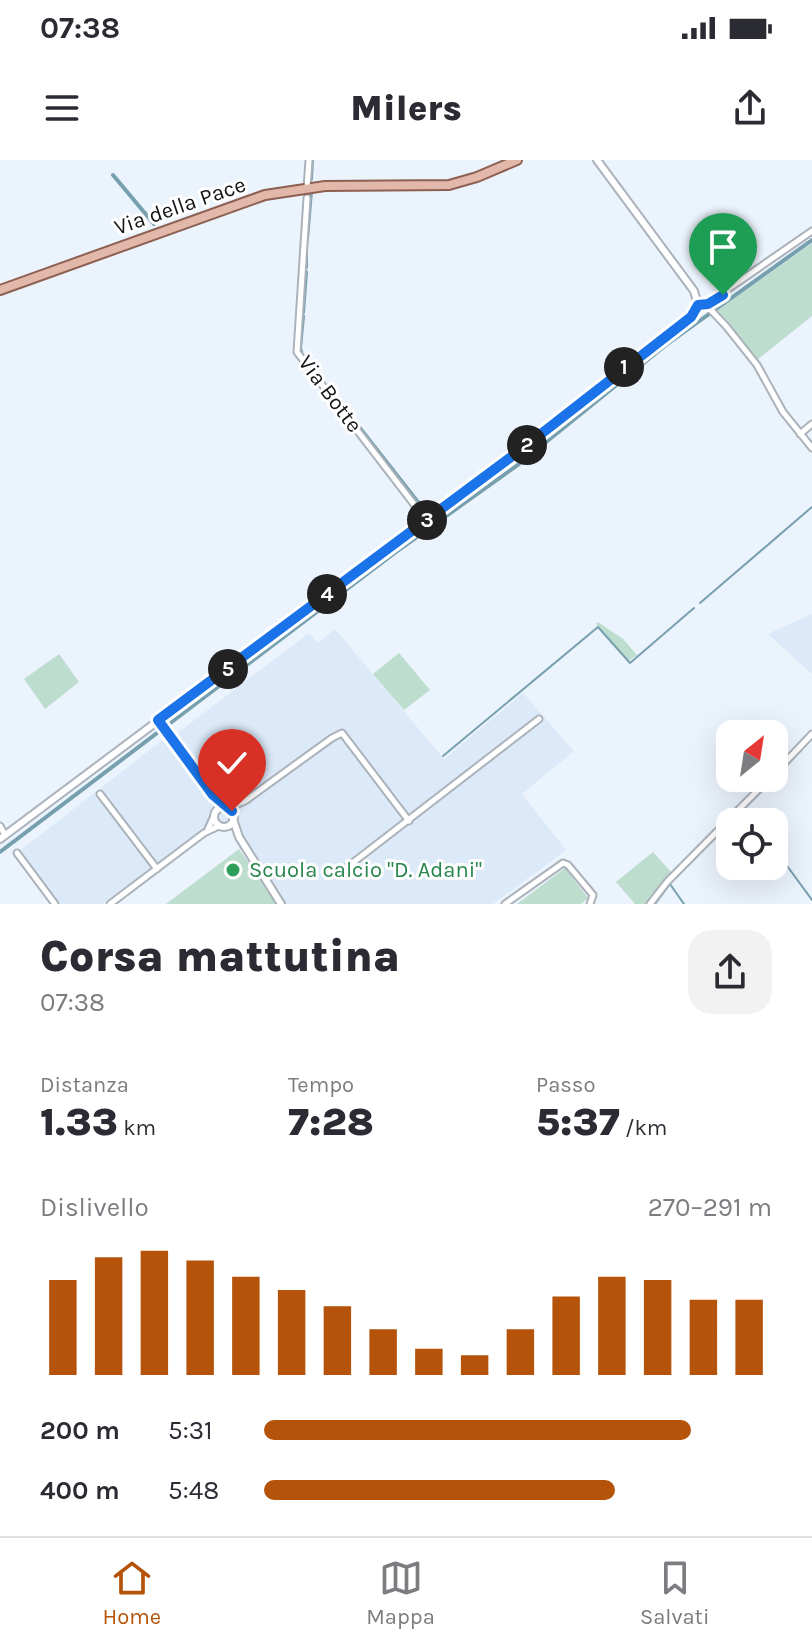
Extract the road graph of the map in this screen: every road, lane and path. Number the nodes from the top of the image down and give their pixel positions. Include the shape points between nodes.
1 (309, 160) edge
2 (517, 160) edge
3 (599, 162) edge
4 (307, 193) junction
5 (812, 231) edge
6 (0, 290) edge
7 (704, 306) junction
8 (812, 424) edge
9 (800, 434) junction
10 (812, 448) edge
11 (426, 520) junction
12 (539, 719) dead end
13 (160, 722) junction
14 (812, 734) edge
15 (788, 760) edge
16 (209, 788) junction
17 (756, 792) edge
18 (100, 794) dead end
19 (245, 801) junction
20 (227, 808) junction
21 (214, 814) junction
22 (234, 818) junction
23 (409, 821) junction
24 (0, 826) edge
25 (221, 826) junction
26 (204, 833) junction
27 (2, 837) edge
28 (239, 837) junction
29 (17, 853) dead end
30 (346, 868) dead end
31 (157, 869) junction
32 (55, 904) edge
33 (110, 904) edge
34 (281, 904) edge
35 (505, 904) edge
36 (590, 904) edge
37 (650, 904) edge

1 - 4 street, Via Botte
2 - 4 main road, Via della Pace via 449,185
3 - 7 street
4 - 6 main road, Via della Pace via 246,201
4 - 11 street, Via Botte via 297,352
5 - 7 street
7 - 9 street via 757,365
7 - 11 street
8 - 9 street
9 - 10 street
11 - 13 street
12 - 23 street
13 - 16 street
13 - 27 street
14 - 15 street
16 - 20 street
16 - 21 street
17 - 37 street
18 - 31 street
19 - 20 street
19 - 22 street
19 - 23 street via 342,733
20 - 21 street
20 - 22 street
21 - 25 street
21 - 26 street
22 - 25 street
22 - 28 street
23 - 30 street
24 - 27 street
25 - 26 street
25 - 28 street
26 - 31 street
28 - 34 street
29 - 32 street
31 - 33 street
35 - 36 street via 563,863 593,895

